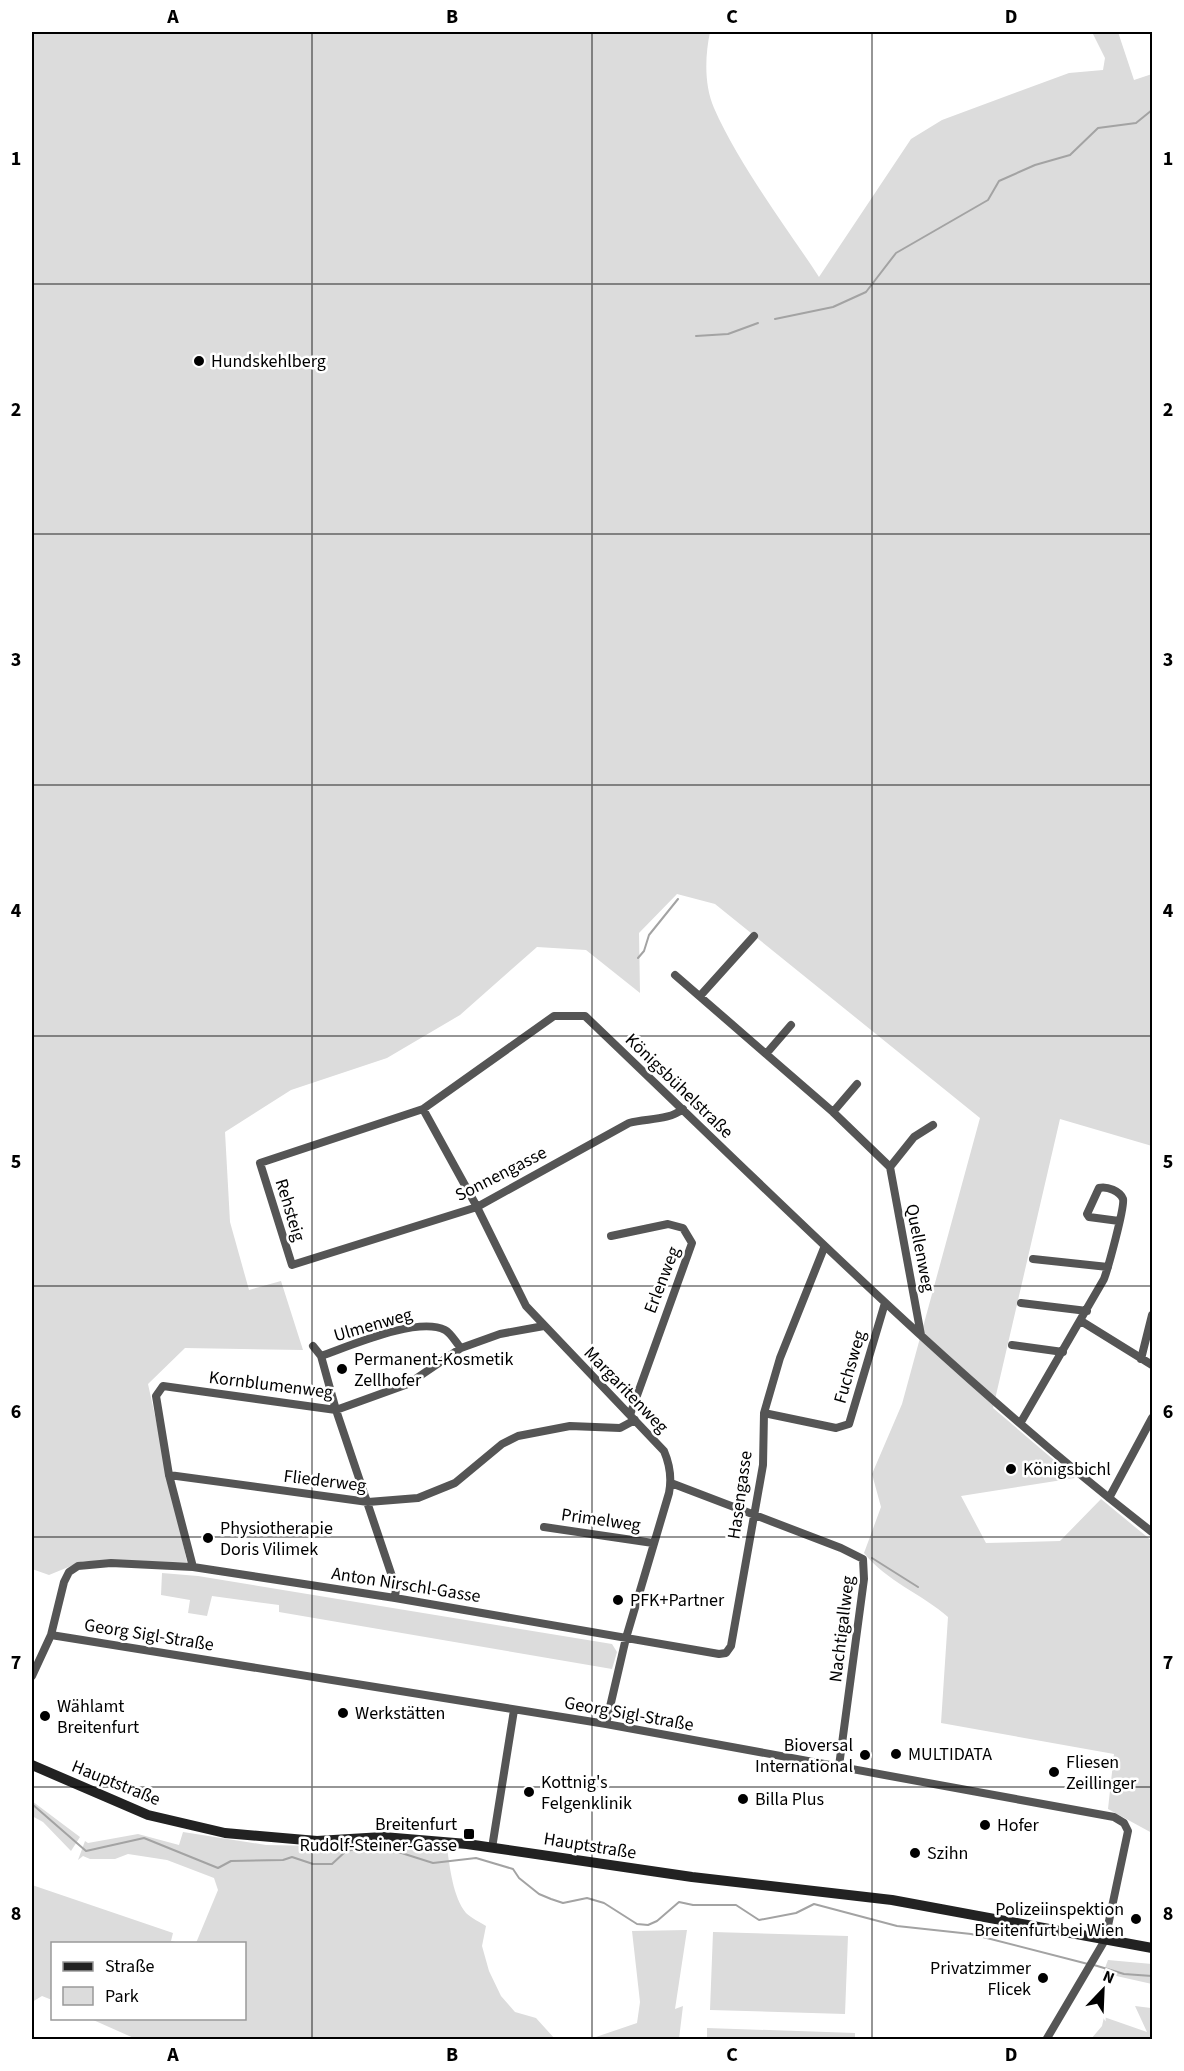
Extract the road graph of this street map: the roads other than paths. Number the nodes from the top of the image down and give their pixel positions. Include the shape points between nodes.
1 (754, 936) dead end
2 (675, 975) dead end
3 (700, 996) junction
4 (791, 1025) dead end
5 (766, 1054) junction
6 (857, 1084) dead end
7 (423, 1109) junction
8 (683, 1109) junction
9 (833, 1112) junction
10 (933, 1125) dead end
11 (260, 1163) joint
12 (890, 1167) junction
13 (477, 1207) junction
14 (1119, 1221) junction
15 (612, 1236) dead end
16 (824, 1248) junction
17 (1033, 1259) dead end
18 (292, 1266) joint
19 (1108, 1267) junction
20 (885, 1303) junction
21 (1021, 1303) dead end
22 (1087, 1311) junction
23 (1152, 1315) edge
24 (1081, 1321) junction
25 (544, 1326) junction
26 (921, 1335) junction
27 (1012, 1345) dead end
28 (313, 1346) dead end
29 (461, 1348) junction
30 (1064, 1352) junction
31 (321, 1356) junction
32 (1141, 1359) junction
33 (1152, 1365) edge
34 (336, 1410) junction
35 (764, 1413) junction
36 (632, 1418) junction
37 (1152, 1419) edge
38 (1021, 1422) junction
39 (170, 1475) junction
40 (671, 1483) junction
41 (1109, 1498) junction
42 (368, 1502) junction
43 (754, 1516) junction
44 (544, 1527) dead end
45 (1152, 1532) edge
46 (653, 1543) junction
47 (193, 1567) junction
48 (395, 1598) junction
49 (51, 1635) junction
50 (626, 1638) junction
51 (32, 1676) edge
52 (514, 1710) junction
53 (606, 1724) junction
54 (32, 1765) edge
55 (839, 1766) junction
56 (492, 1848) junction
57 (1105, 1940) junction
58 (1152, 1948) edge
59 (1046, 2040) edge

1 - 3 street
2 - 3 street
3 - 5 street
4 - 5 street
5 - 9 street
6 - 9 street
7 - 8 street, Königsbühelstraße via 554,1016 585,1016
7 - 11 street, Königsbühelstraße
7 - 13 street, Margaritenweg
8 - 13 street, Sonnengasse via 676,1114 629,1123
8 - 16 street, Königsbühelstraße
9 - 12 street
10 - 12 street via 914,1137
11 - 18 street, Rehsteig
12 - 26 street, Quellenweg
13 - 18 street, Sonnengasse
13 - 25 street, Margaritenweg via 526,1306
14 - 14 street via 1122,1197 1106,1187 1099,1188 1086,1214
14 - 19 street
15 - 36 street, Erlenweg via 668,1224 683,1228 692,1243
16 - 20 street, Königsbühelstraße
16 - 35 street, Hasengasse via 780,1358
17 - 19 street
19 - 22 street
20 - 26 street, Königsbühelstraße
20 - 35 street, Fuchsweg via 849,1424 836,1428
21 - 22 street
22 - 24 street
23 - 32 street
24 - 30 street
24 - 32 street
25 - 29 street, Kornblumenweg via 500,1334
25 - 36 street, Margaritenweg
26 - 38 street, Königsbühelstraße
27 - 30 street
28 - 31 street
29 - 31 street, Ulmenweg via 445,1330 423,1326
29 - 34 street, Kornblumenweg via 408,1384
30 - 38 street
31 - 34 street
32 - 33 street
34 - 39 street, Kornblumenweg via 163,1386 156,1396
34 - 42 street
35 - 43 street, Hasengasse via 763,1465
36 - 40 street, Margaritenweg via 664,1451
36 - 42 street, Fliederweg via 620,1428 570,1426 528,1432 502,1444 449,1487 417,1498
37 - 41 street
38 - 41 street, Königsbühelstraße
39 - 42 street, Fliederweg
39 - 47 street, Kornblumenweg
40 - 43 street, Nachtigallweg
40 - 46 street, Margaritenweg
41 - 45 street, Königsbühelstraße
42 - 48 street via 396,1588
43 - 50 street, Hasengasse via 731,1646 726,1653
43 - 55 street, Nachtigallweg via 858,1554 865,1565
44 - 46 street, Primelweg
46 - 50 street, Margaritenweg
47 - 48 street, Anton Nirschl-Gasse
47 - 49 street, Anton Nirschl-Gasse via 111,1563 78,1566 64,1582
48 - 50 street, Anton Nirschl-Gasse
49 - 51 street
49 - 52 street, Georg Sigl-Straße
50 - 53 street, Margaritenweg
52 - 53 street, Georg Sigl-Straße
52 - 56 street
53 - 55 street, Georg Sigl-Straße
54 - 56 main road, Hauptstraße via 122,1806 184,1825 268,1839 383,1837
55 - 57 street, Georg Sigl-Straße via 1120,1819 1128,1831
56 - 57 main road, Hauptstraße via 892,1900
57 - 58 main road, Hauptstraße
57 - 59 street, Georg Sigl-Straße

